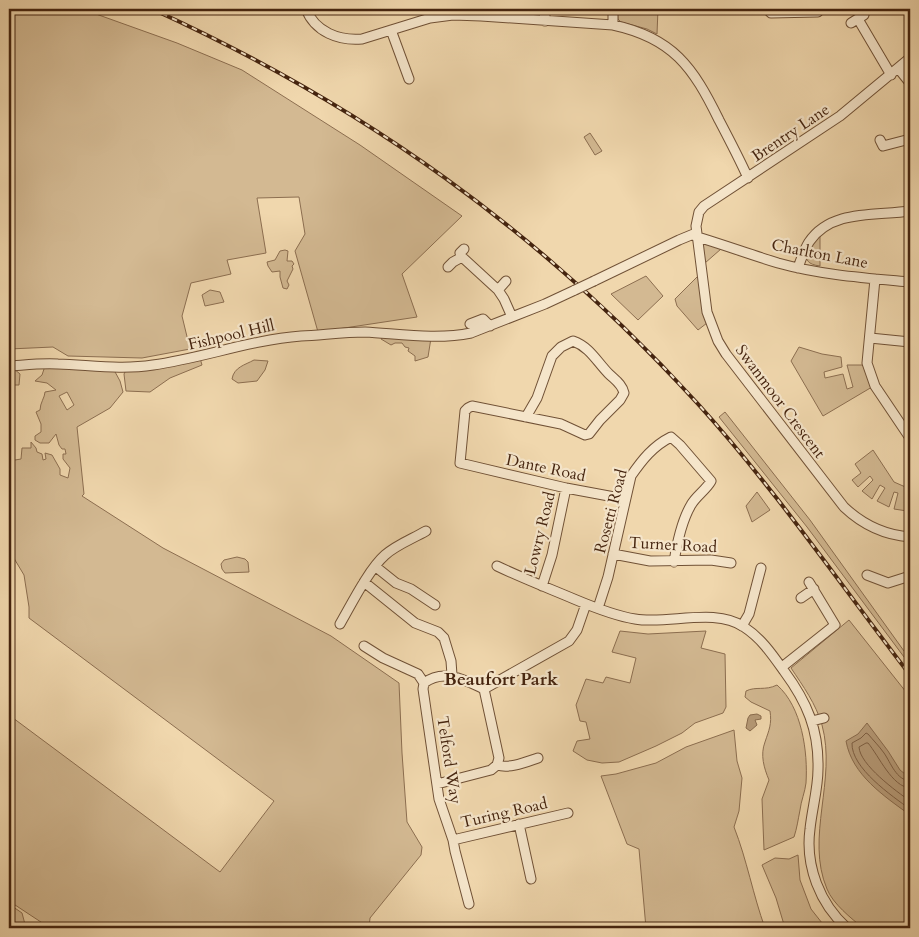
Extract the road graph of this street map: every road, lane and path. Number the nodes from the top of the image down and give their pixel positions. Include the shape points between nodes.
1 (306, 9) edge
2 (545, 9) edge
3 (613, 9) edge
4 (767, 9) edge
5 (818, 12) dead end
6 (858, 19) dead end
7 (545, 21) junction
8 (613, 25) junction
9 (392, 30) junction
10 (910, 58) edge
11 (895, 72) junction
12 (409, 79) dead end
13 (910, 83) edge
14 (910, 139) edge
15 (880, 140) dead end
16 (748, 178) junction
17 (910, 211) edge
18 (697, 236) junction
19 (448, 267) dead end
20 (798, 268) junction
21 (875, 279) junction
22 (506, 281) dead end
23 (910, 282) edge
24 (498, 290) junction
25 (512, 317) junction
26 (470, 324) dead end
27 (490, 326) junction
28 (870, 338) junction
29 (910, 342) edge
30 (9, 366) edge
31 (526, 416) junction
32 (910, 438) edge
33 (566, 488) junction
34 (625, 499) junction
35 (426, 532) dead end
36 (910, 536) edge
37 (613, 554) junction
38 (674, 562) junction
39 (731, 563) dead end
40 (497, 566) dead end
41 (376, 567) junction
42 (760, 568) dead end
43 (868, 575) dead end
44 (910, 576) edge
45 (364, 582) junction
46 (542, 586) junction
47 (801, 598) dead end
48 (586, 604) junction
49 (435, 606) dead end
50 (598, 608) junction
51 (340, 624) dead end
52 (742, 626) junction
53 (364, 646) dead end
54 (784, 670) junction
55 (452, 675) junction
56 (424, 683) junction
57 (484, 689) junction
58 (824, 718) dead end
59 (812, 721) junction
60 (538, 758) dead end
61 (497, 764) junction
62 (437, 784) junction
63 (568, 813) dead end
64 (518, 824) junction
65 (453, 840) junction
66 (531, 879) dead end
67 (470, 904) dead end
68 (847, 928) edge

1 - 9 street via 319,26 343,39 362,39
2 - 7 street
3 - 8 street
4 - 5 street via 771,13
6 - 11 street
7 - 8 street
7 - 9 street via 453,16 430,18
8 - 16 street via 651,38 684,62 704,90
9 - 12 street
10 - 11 street, Brentry Lane
11 - 13 street
11 - 16 street, Brentry Lane via 840,116
14 - 15 street via 883,146
16 - 18 street, Brentry Lane via 704,206 697,219
17 - 20 street via 848,216 833,221 810,240
18 - 20 street, Charlton Lane
18 - 25 street, Fishpool Hill, bridge via 679,240
18 - 36 street, Swanmoor Crescent via 708,312 718,342 726,354 844,507 879,530
19 - 24 street via 463,253
20 - 21 street, Charlton Lane
21 - 23 street, Charlton Lane
21 - 28 street
22 - 24 street
24 - 25 street
25 - 27 street, Fishpool Hill
26 - 27 street, Fishpool Hill via 483,319
27 - 30 street, Fishpool Hill via 455,336 363,332 277,338 183,360 119,368 38,364
28 - 29 street
28 - 32 street via 867,362 870,374
31 - 31 street via 552,356 573,341 590,352 623,389 623,396 589,434
31 - 33 street, Dante Road via 472,406 464,411 460,463
33 - 34 street, Dante Road
33 - 46 street, Lowry Road
34 - 37 street, Rosetti Road
34 - 38 street, Rosetti Road via 631,476 640,462 671,437 710,481 690,506
35 - 41 street via 384,556
37 - 38 street, Turner Road
37 - 50 street, Rosetti Road
38 - 39 street, Turner Road via 711,560
40 - 46 street
41 - 45 street
41 - 49 street
42 - 52 street via 749,614
43 - 44 street via 888,583
45 - 51 street
45 - 55 street via 415,623 438,632 444,638
46 - 48 street
47 - 54 street via 812,586 834,625
48 - 50 street
48 - 57 street via 570,641
50 - 52 street via 636,620 712,618 730,620
52 - 54 street via 763,643
53 - 56 street via 418,674
54 - 59 street
55 - 56 street
55 - 57 street
56 - 62 street, Telford Way
57 - 61 street via 499,758
58 - 59 street
59 - 68 street via 818,769 809,830 811,861 825,902
60 - 61 street via 511,766
61 - 62 street via 490,770
62 - 65 street, Telford Way
63 - 64 street, Turing Road
64 - 65 street, Turing Road
64 - 66 street
65 - 67 street, Turing Road

